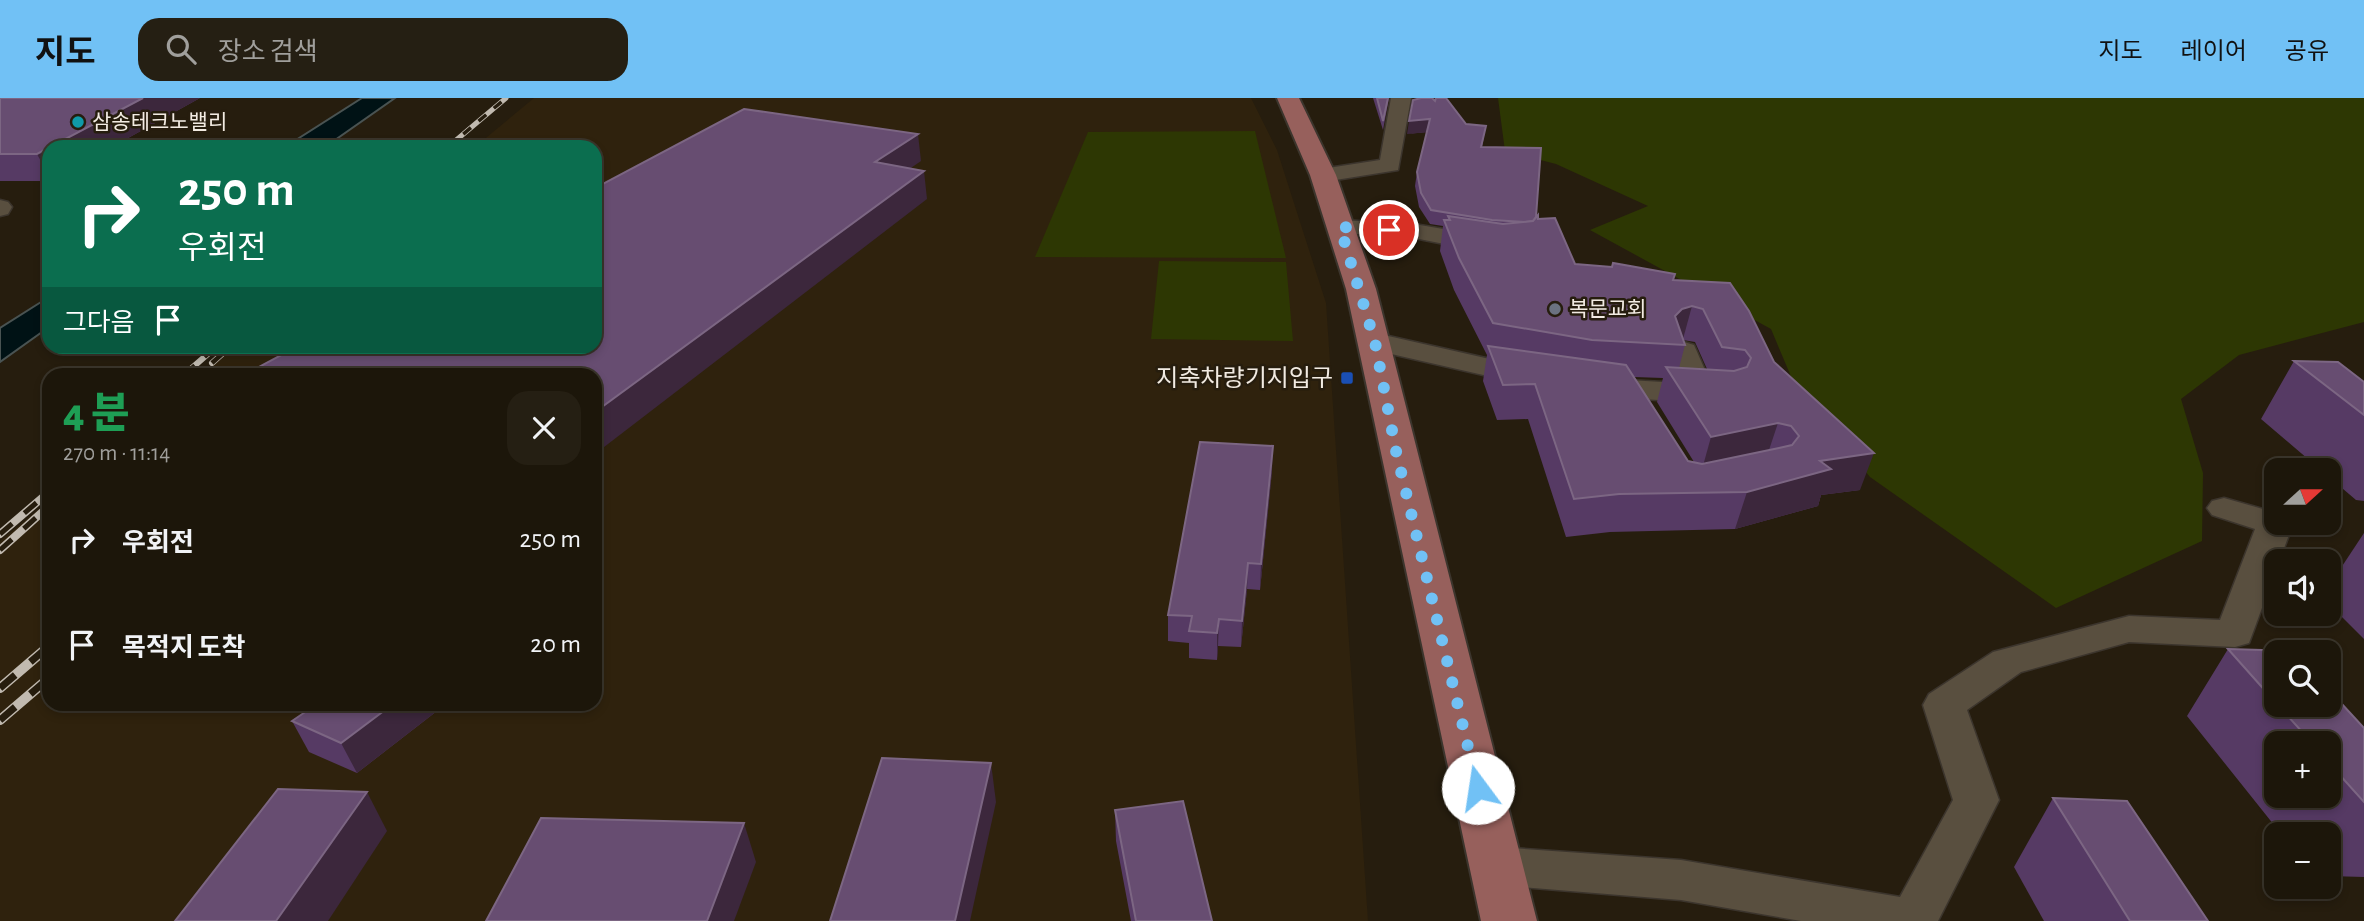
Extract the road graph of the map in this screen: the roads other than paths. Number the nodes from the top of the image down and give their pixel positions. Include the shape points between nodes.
1 (1288, 98) edge
2 (1409, 101) edge
3 (1324, 175) junction
4 (1340, 227) junction
5 (1518, 244) edge
6 (1375, 342) junction
7 (1685, 351) edge
8 (1631, 390) junction
9 (1651, 422) edge
10 (2224, 508) dead end
11 (1497, 866) junction
12 (1509, 921) edge

1 - 3 main road
2 - 3 street via 1390,165
3 - 4 main road
4 - 5 street via 1414,231 1490,245
4 - 6 main road
6 - 8 street via 1472,366
6 - 11 main road via 1396,451
7 - 8 street via 1712,394
8 - 9 street
10 - 11 street via 2275,524 2235,635 2129,629 2007,662 1944,705 1976,800 1913,920 1681,880
11 - 12 main road

